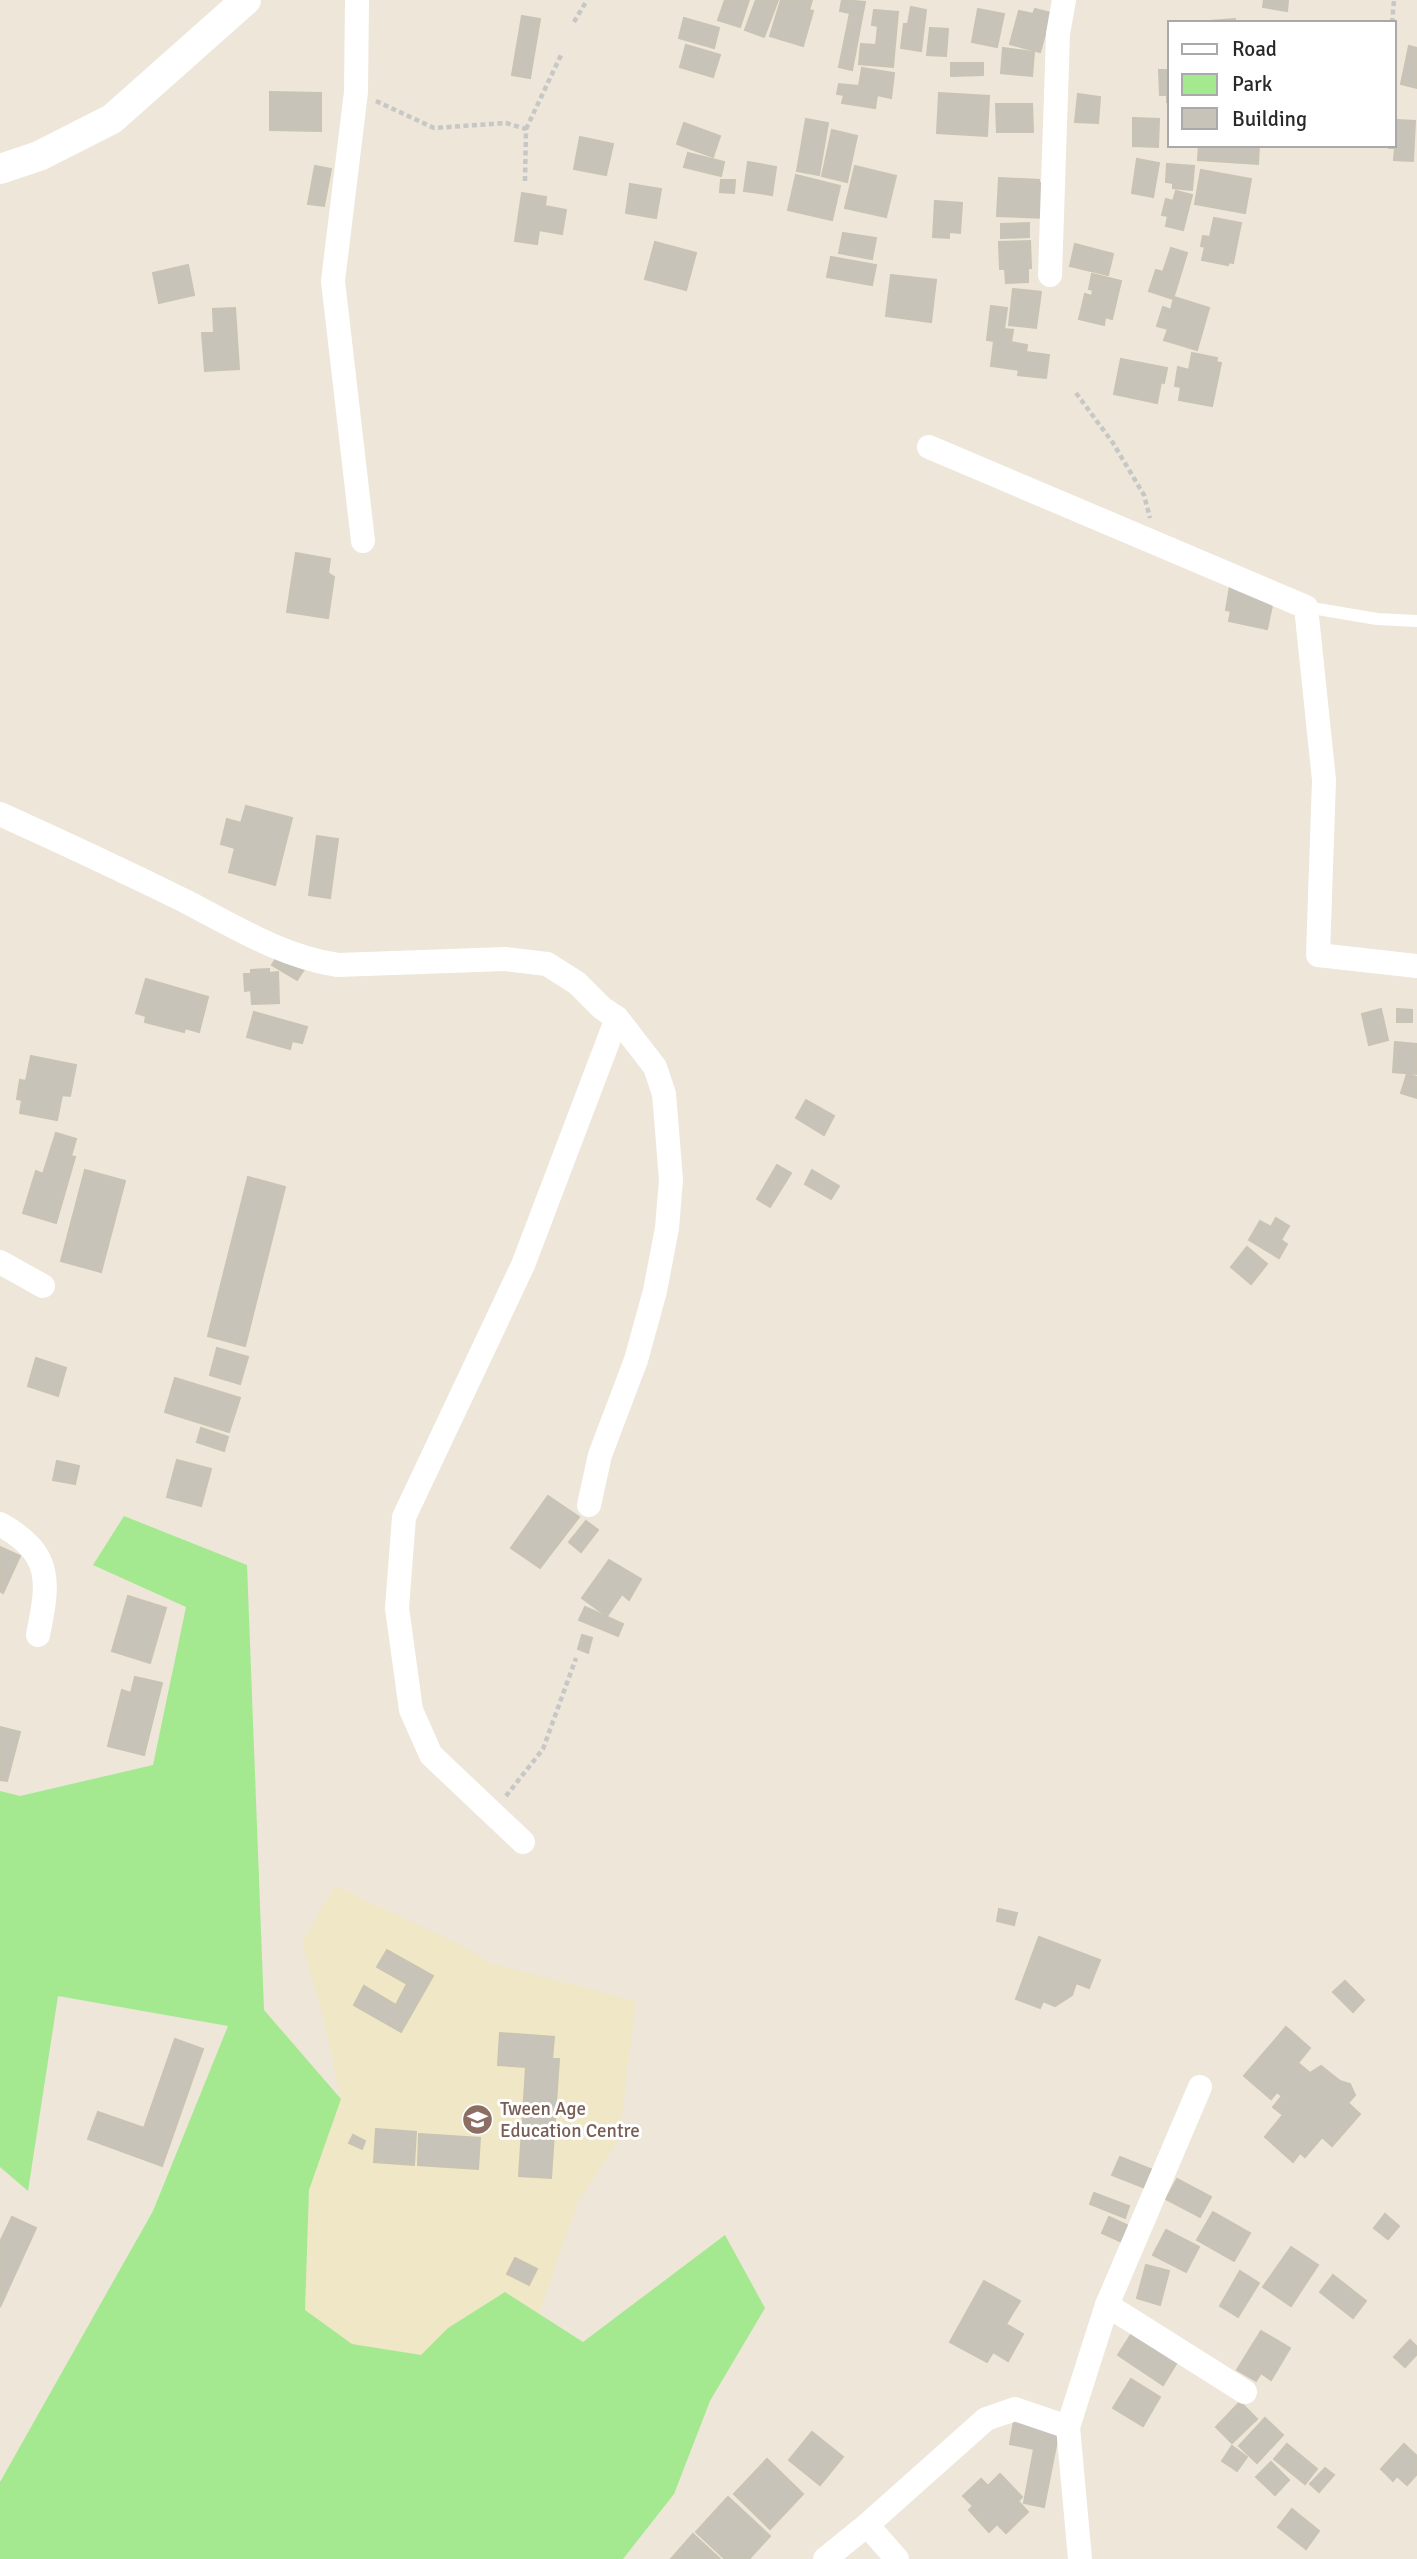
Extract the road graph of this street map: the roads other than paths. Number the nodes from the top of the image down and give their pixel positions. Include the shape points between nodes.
1 (246, 0) edge
2 (357, 0) edge
3 (1064, 0) edge
4 (0, 169) edge
5 (1050, 275) dead end
6 (929, 447) dead end
7 (363, 541) dead end
8 (1306, 607) junction
9 (1417, 621) edge
10 (0, 814) edge
11 (1417, 966) edge
12 (617, 1018) junction
13 (0, 1262) edge
14 (43, 1286) dead end
15 (589, 1505) dead end
16 (0, 1524) edge
17 (38, 1635) dead end
18 (523, 1842) dead end
19 (1200, 2087) dead end
20 (1107, 2305) junction
21 (1245, 2392) dead end
22 (1068, 2427) junction
23 (867, 2525) junction
24 (825, 2559) edge
25 (897, 2559) edge
26 (1080, 2559) edge

1 - 4 street via 112,119 39,156
2 - 7 street via 356,92 333,281
3 - 5 street via 1058,34
6 - 8 street
8 - 9 lane
8 - 11 street via 1324,780 1318,955
10 - 12 street via 267,943 317,962 505,959 547,964
12 - 15 street via 654,1067 664,1094 671,1180 655,1291 636,1360 600,1455
12 - 18 street via 523,1265 404,1517 397,1608 411,1710 431,1755
13 - 14 street
16 - 17 street via 37,1554 45,1572
19 - 20 street
20 - 21 street
20 - 22 street
22 - 23 street via 1015,2409 986,2419
22 - 26 street
23 - 24 street
23 - 25 street

